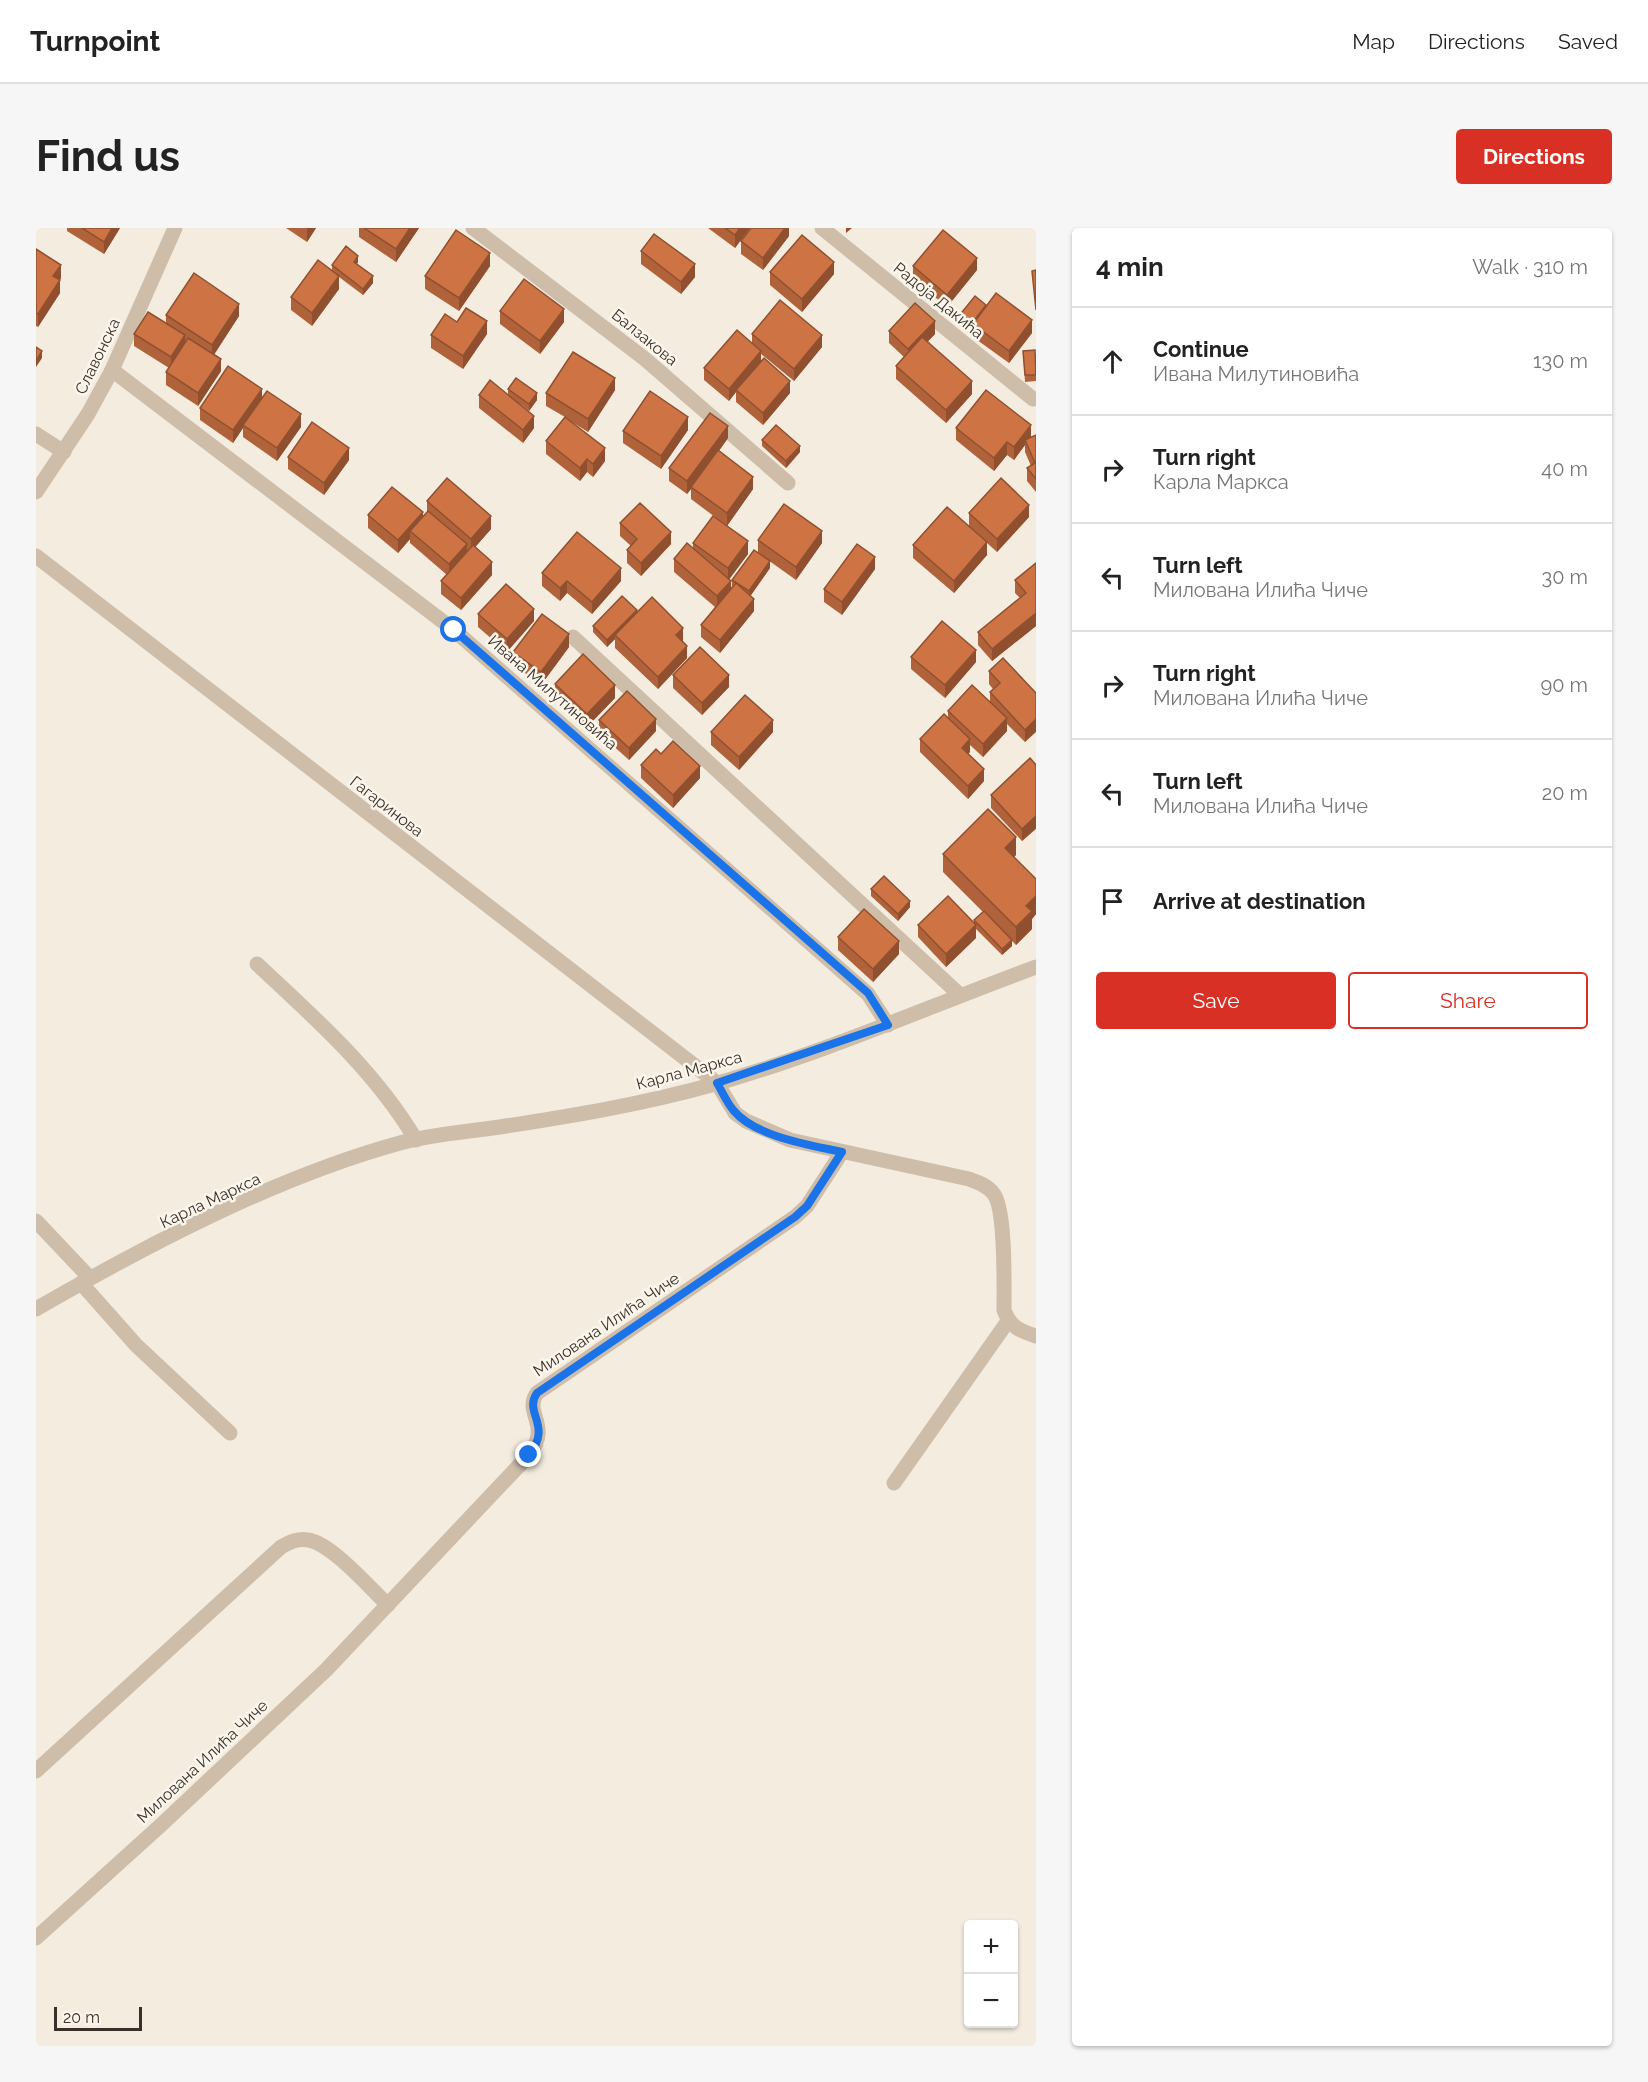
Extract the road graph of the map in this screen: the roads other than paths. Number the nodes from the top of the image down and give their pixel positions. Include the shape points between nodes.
1 (175, 228) edge
2 (473, 228) edge
3 (822, 228) edge
4 (112, 370) junction
5 (1033, 399) dead end
6 (36, 434) edge
7 (64, 452) junction
8 (788, 483) dead end
9 (36, 492) edge
10 (36, 556) edge
11 (573, 637) dead end
12 (257, 964) dead end
13 (1036, 967) edge
14 (960, 995) junction
15 (888, 1025) junction
16 (717, 1083) junction
17 (416, 1140) junction
18 (842, 1152) junction
19 (36, 1221) edge
20 (86, 1281) junction
21 (36, 1309) edge
22 (1008, 1321) junction
23 (1036, 1336) edge
24 (230, 1433) dead end
25 (894, 1483) dead end
26 (388, 1605) junction
27 (36, 1771) edge
28 (36, 1938) edge

1 - 4 street, Славонска
2 - 8 street, Балзакова via 645,359
3 - 5 street, Радоја Дакића
4 - 7 street, Славонска
4 - 15 street, Ивана Милутиновића via 454,630 868,993
6 - 7 street
7 - 9 street, Славонска
10 - 16 street, Гагаринова
11 - 14 street
12 - 17 street via 328,1029 396,1105
13 - 14 street, Карла Маркса
14 - 15 street, Карла Маркса
15 - 16 street, Карла Маркса
16 - 17 street, Карла Маркса via 610,1110
16 - 18 street via 735,1113 746,1121 790,1140
17 - 20 street, Карла Маркса via 310,1173
18 - 22 street via 969,1179 994,1193 1000,1210 1004,1310
18 - 26 street, Милована Илића Чиче via 807,1206 795,1217 537,1393 532,1406 540,1433 534,1449
19 - 20 street
20 - 21 street, Карла Маркса
20 - 24 street via 136,1345
22 - 23 street via 1017,1330
22 - 25 street
26 - 27 street via 324,1546 295,1540 281,1547
26 - 28 street, Милована Илића Чиче via 309,1686

